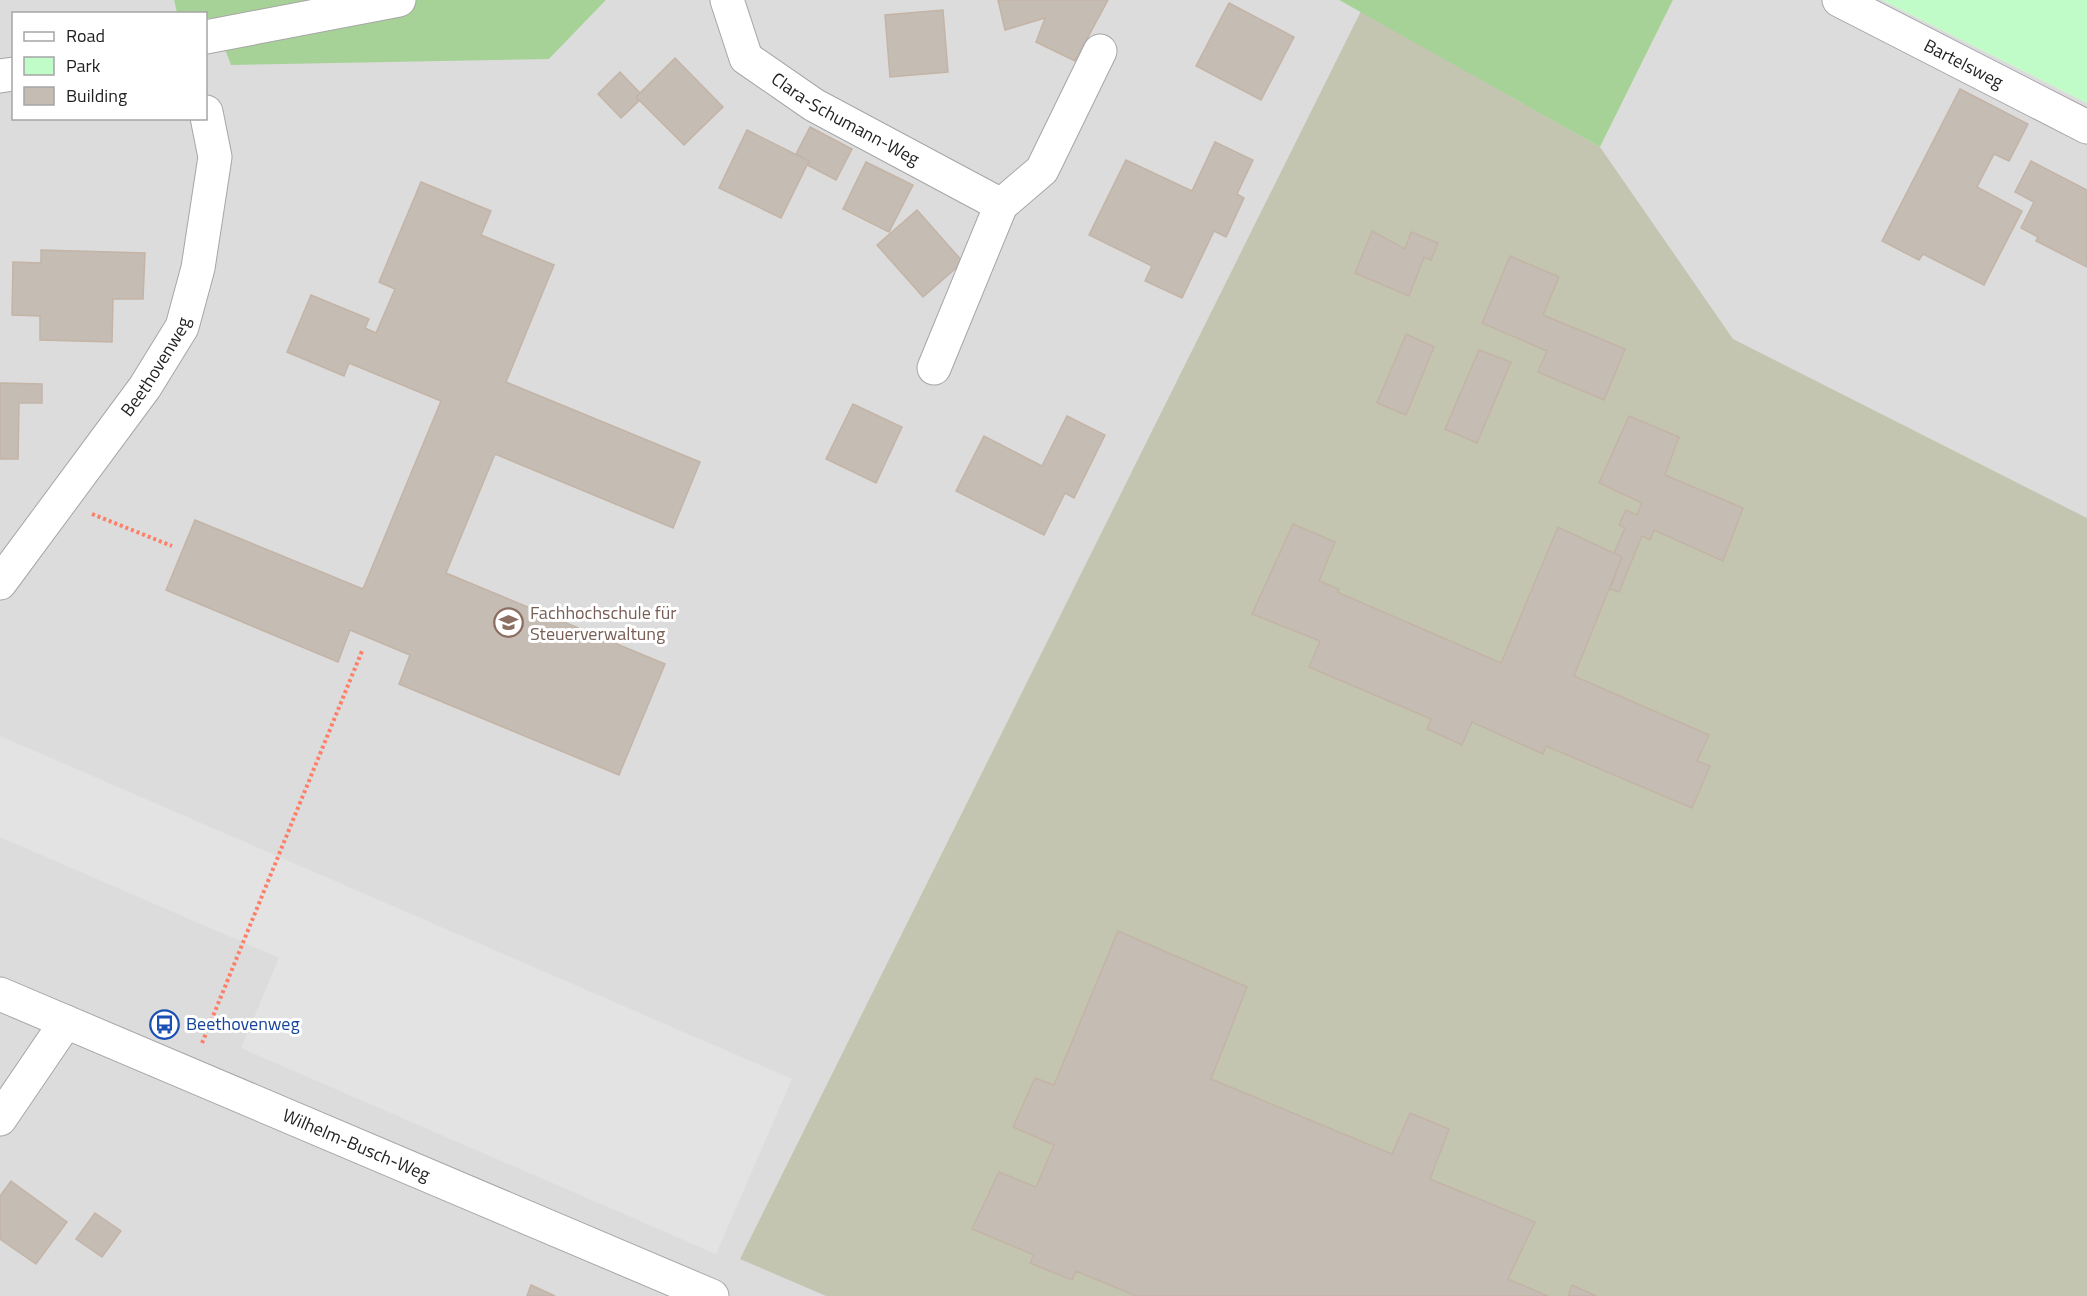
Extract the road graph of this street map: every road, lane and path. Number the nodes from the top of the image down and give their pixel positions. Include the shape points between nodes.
1 (399, 0) edge
2 (727, 0) edge
3 (1839, 0) edge
4 (207, 37) edge
5 (1100, 51) dead end
6 (207, 117) edge
7 (2087, 128) edge
8 (1001, 205) junction
9 (934, 368) dead end
10 (61, 502) junction
11 (172, 546) dead end
12 (0, 583) edge
13 (362, 651) dead end
14 (0, 994) edge
15 (66, 1022) junction
16 (189, 1074) junction
17 (0, 1119) edge
18 (712, 1296) edge

1 - 4 street
2 - 8 street, Clara-Schumann-Weg via 746,58 814,105
3 - 7 street, Bartelsweg
5 - 8 street via 1042,170
6 - 10 street, Beethovenweg via 215,157 198,268 182,327 146,387
8 - 9 street
10 - 11 path
10 - 12 street, Beethovenweg
13 - 16 path
14 - 15 street, Wilhelm-Busch-Weg
15 - 16 street, Wilhelm-Busch-Weg
15 - 17 street
16 - 18 street, Wilhelm-Busch-Weg

